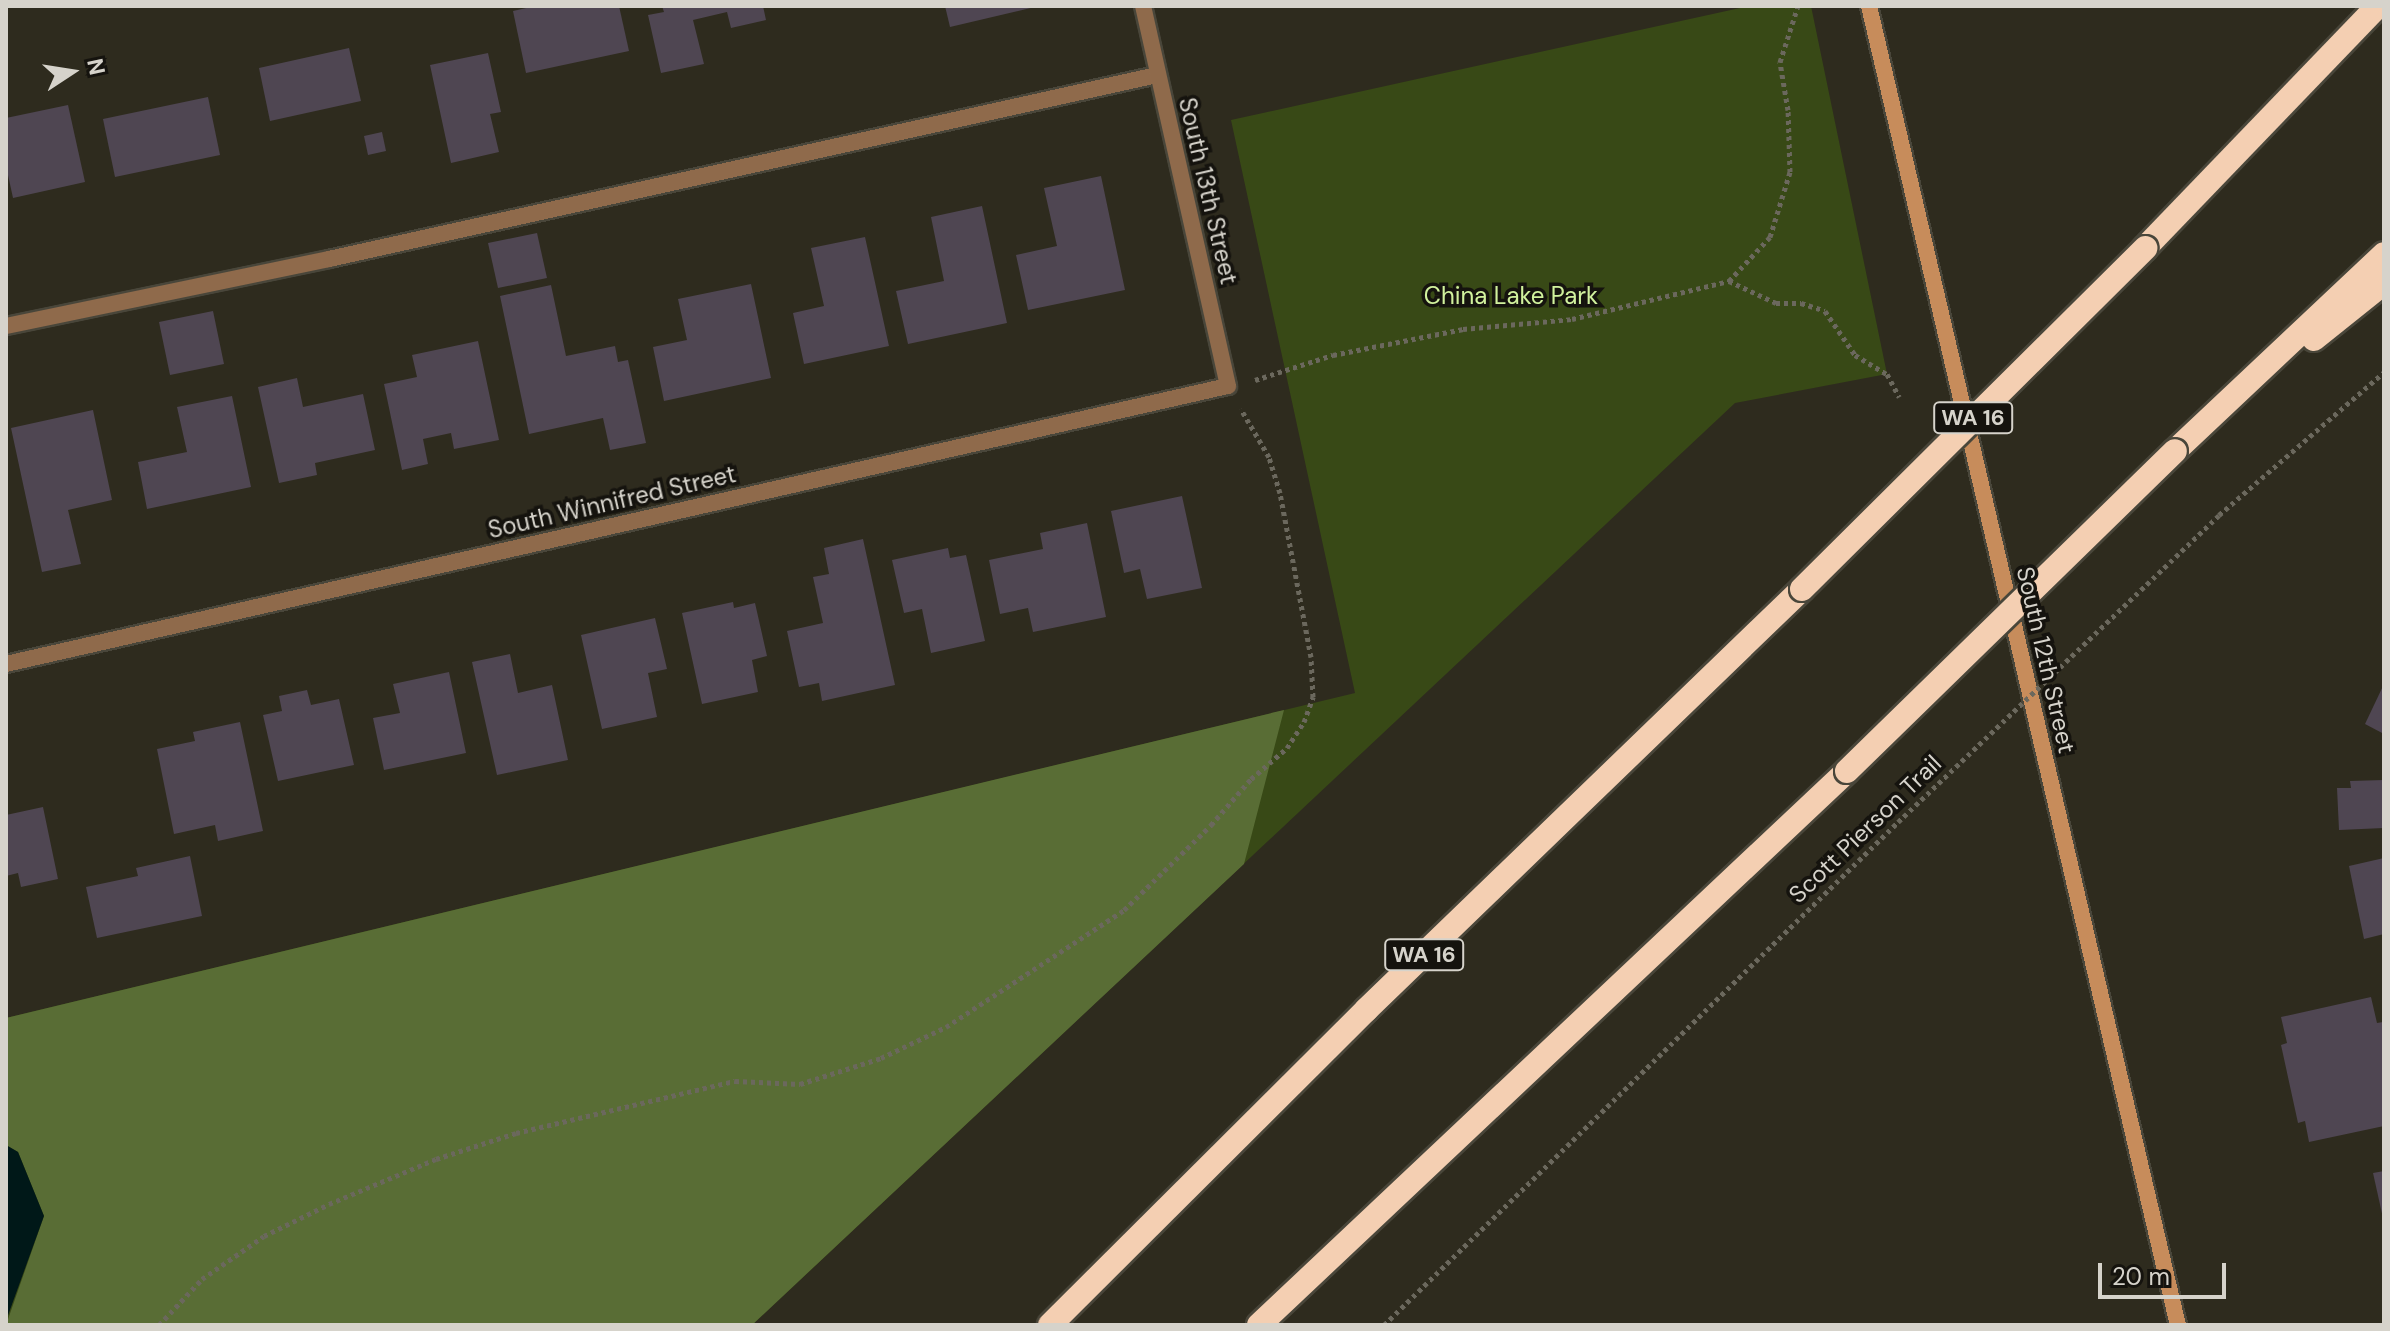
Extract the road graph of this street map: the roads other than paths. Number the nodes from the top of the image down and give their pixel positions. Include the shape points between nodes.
1 (1143, 6) edge
2 (1869, 6) edge
3 (2378, 6) edge
4 (2384, 24) edge
5 (1157, 75) junction
6 (2145, 248) junction
7 (2384, 254) edge
8 (2384, 283) edge
9 (6, 326) edge
10 (1228, 387) joint
11 (2175, 451) junction
12 (6, 664) edge
13 (1373, 1217) junction
14 (1050, 1325) edge
15 (1259, 1325) edge
16 (1276, 1325) edge
17 (2178, 1325) edge

1 - 5 street, South 13th Street
2 - 17 main road, South 12th Street
3 - 6 highway
4 - 6 highway, WA 16
5 - 9 street
5 - 10 street, South 13th Street
6 - 14 highway, WA 16, bridge
7 - 11 highway
8 - 11 highway
10 - 12 street, South Winnifred Street
11 - 13 highway, bridge via 1847,771
13 - 15 highway
13 - 16 highway

